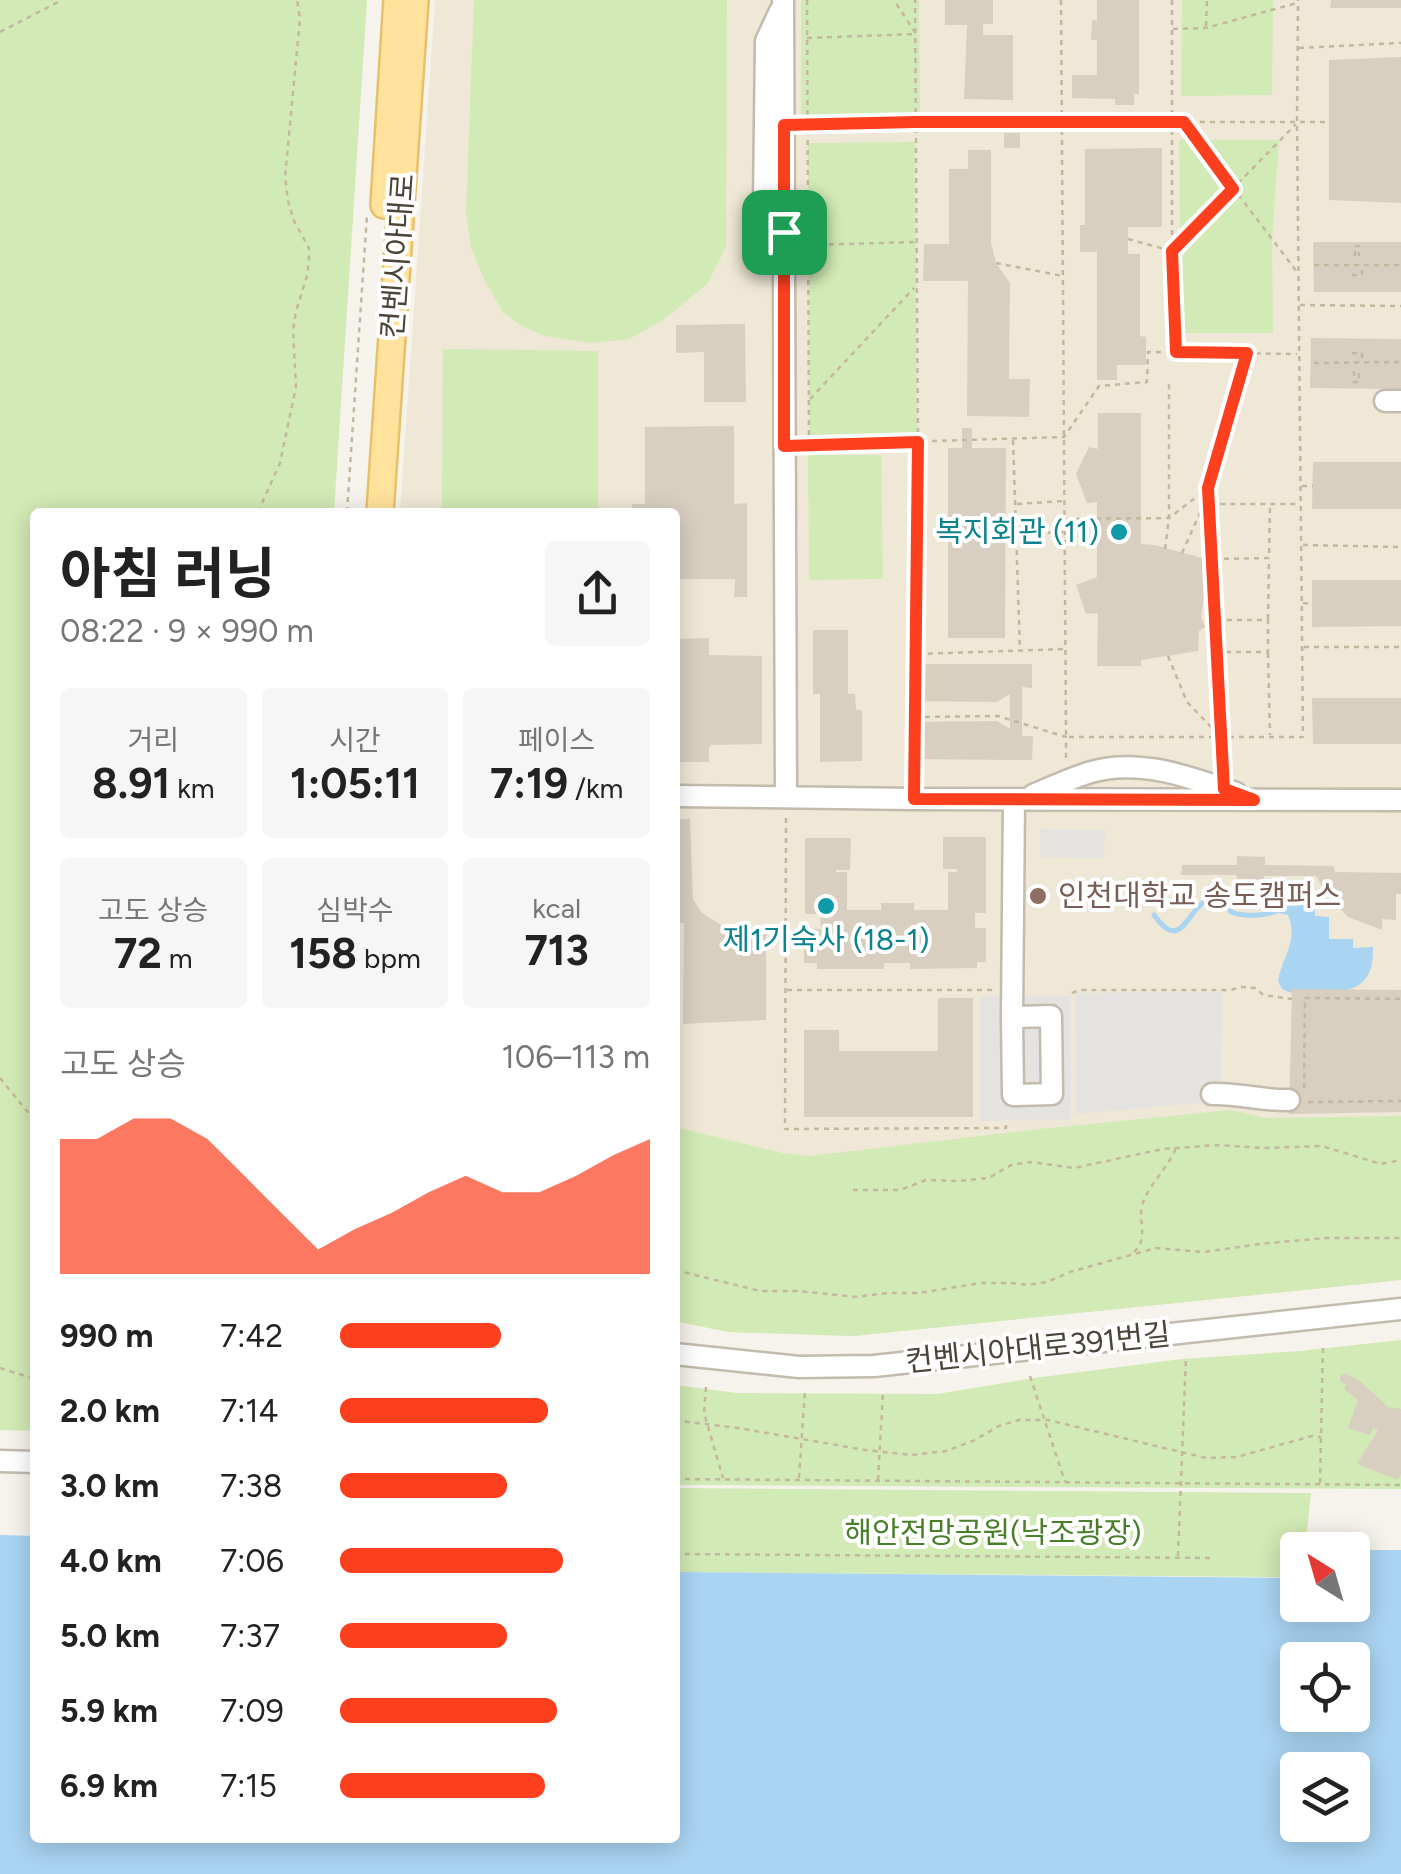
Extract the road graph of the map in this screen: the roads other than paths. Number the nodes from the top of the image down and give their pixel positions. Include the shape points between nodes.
1 (397, 0) edge
2 (415, 0) edge
3 (784, 2) edge
4 (784, 232) junction
5 (364, 508) edge
6 (380, 508) edge
7 (680, 796) edge
8 (1018, 799) junction
9 (1254, 800) junction
10 (1401, 800) edge
11 (786, 807) junction
12 (1012, 1016) dead end
13 (1212, 1094) dead end
14 (1289, 1100) dead end
15 (1401, 1309) edge
16 (680, 1355) edge
17 (0, 1461) edge
18 (30, 1462) edge

1 - 5 main road, 컨벤시아대로
2 - 6 main road, 컨벤시아대로
3 - 4 street
3 - 4 street via 766,40 764,186 764,204
4 - 11 street
7 - 11 street
8 - 9 street
8 - 9 street via 1094,772 1157,769
8 - 11 street
8 - 12 street
9 - 10 street
13 - 14 street
15 - 16 street, 컨벤시아대로391번길 via 874,1366 799,1367
17 - 18 street

